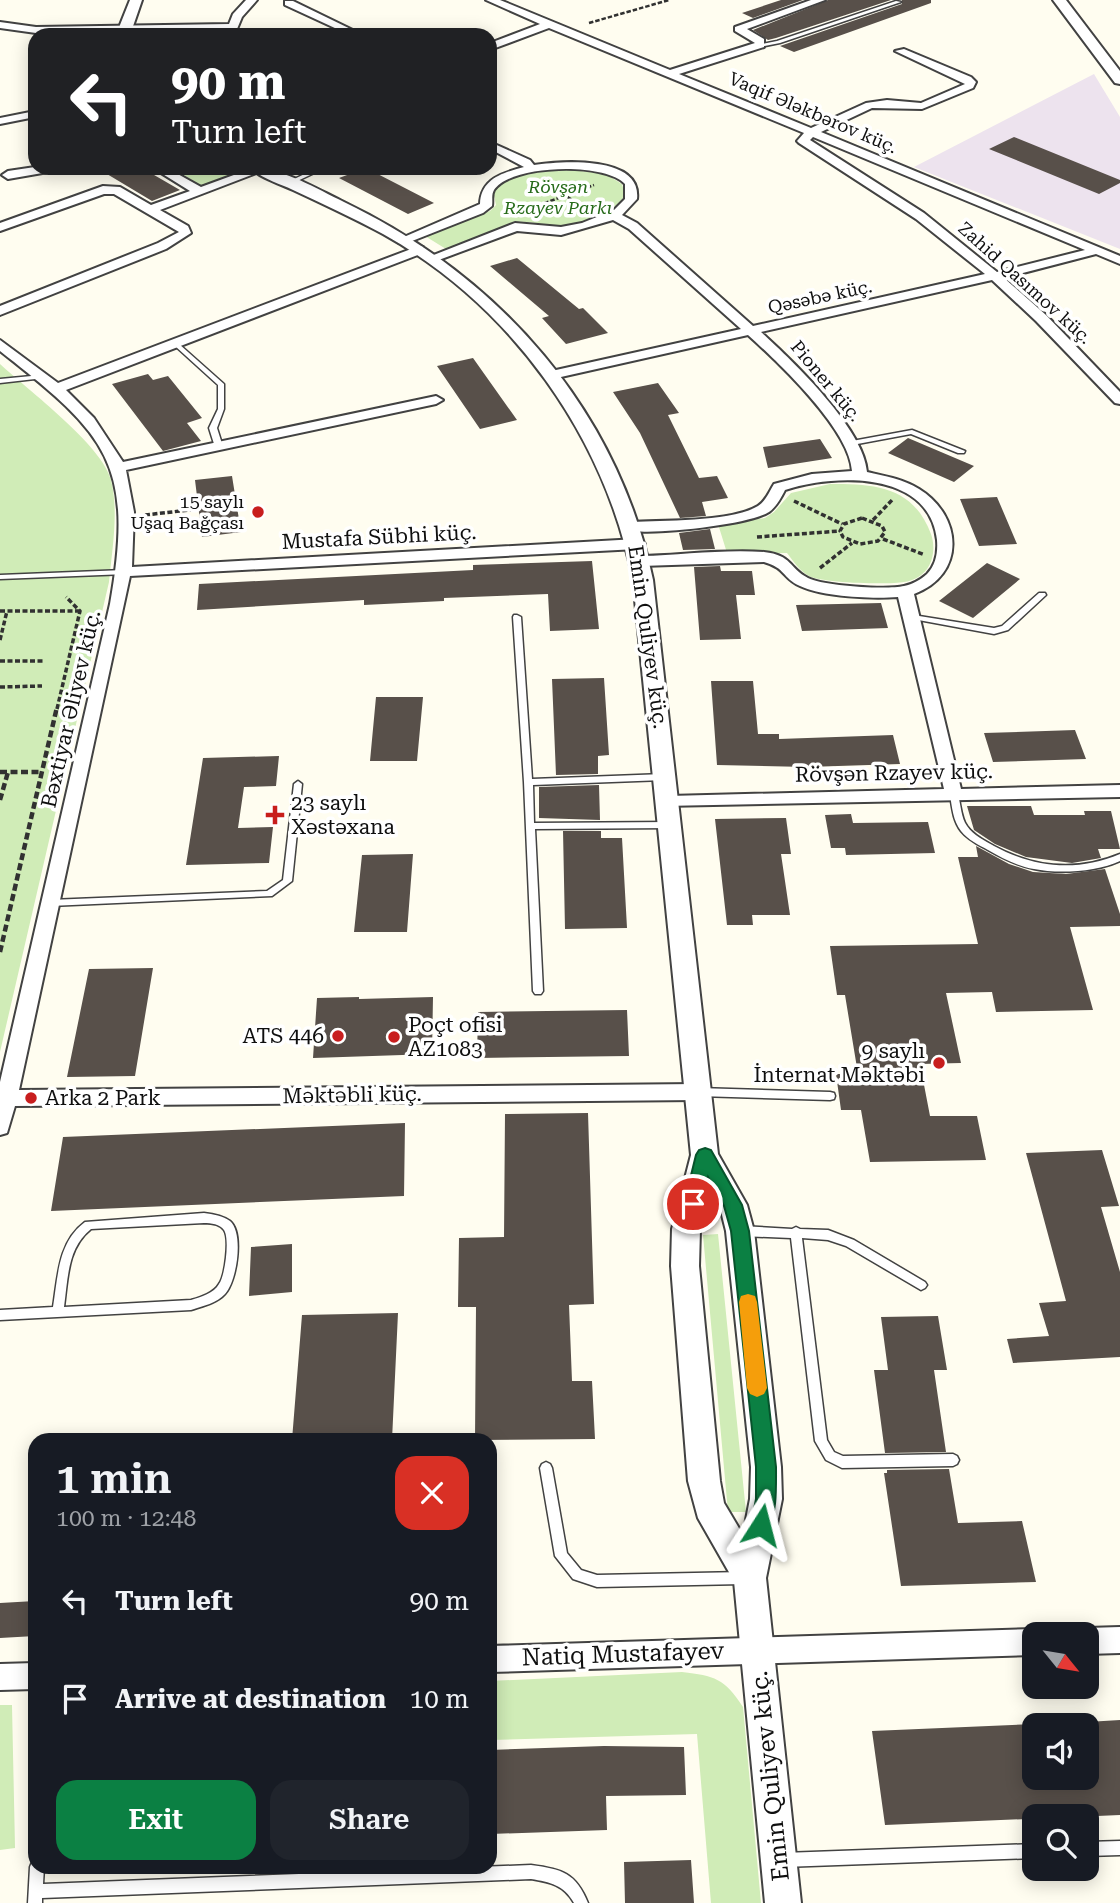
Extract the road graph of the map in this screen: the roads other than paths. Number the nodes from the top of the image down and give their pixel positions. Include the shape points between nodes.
1 (136, 0) edge
2 (252, 0) edge
3 (491, 0) edge
4 (820, 0) edge
5 (1059, 0) edge
6 (898, 2) dead end
7 (289, 3) dead end
8 (550, 24) junction
9 (0, 25) edge
10 (125, 28) edge
11 (235, 28) edge
12 (343, 28) edge
13 (28, 29) edge
14 (497, 44) edge
15 (760, 45) junction
16 (900, 51) dead end
17 (671, 74) junction
18 (1120, 80) edge
19 (28, 115) edge
20 (0, 121) edge
21 (812, 132) junction
22 (497, 148) edge
23 (531, 169) junction
24 (28, 171) edge
25 (8, 174) dead end
26 (171, 175) edge
27 (243, 175) edge
28 (272, 175) edge
29 (307, 175) edge
30 (289, 183) junction
31 (199, 191) junction
32 (150, 210) junction
33 (614, 216) junction
34 (0, 227) edge
35 (418, 249) junction
36 (1096, 250) junction
37 (1120, 260) edge
38 (995, 276) junction
39 (0, 311) edge
40 (752, 330) junction
41 (0, 344) edge
42 (177, 345) junction
43 (552, 375) junction
44 (42, 377) junction
45 (0, 381) edge
46 (56, 390) junction
47 (436, 400) dead end
48 (1120, 400) edge
49 (852, 443) junction
50 (219, 447) junction
51 (961, 451) dead end
52 (118, 467) junction
53 (860, 477) junction
54 (637, 544) junction
55 (124, 572) junction
56 (0, 577) edge
57 (905, 591) junction
58 (1042, 595) dead end
59 (517, 617) dead end
60 (913, 617) junction
61 (666, 777) junction
62 (528, 782) junction
63 (298, 785) dead end
64 (1120, 791) edge
65 (954, 795) junction
66 (669, 802) junction
67 (671, 825) junction
68 (530, 826) junction
69 (1120, 857) edge
70 (50, 903) junction
71 (538, 991) dead end
72 (698, 1092) junction
73 (830, 1096) dead end
74 (5, 1098) junction
75 (0, 1127) edge
76 (705, 1155) junction
77 (740, 1231) junction
78 (796, 1232) junction
79 (921, 1285) dead end
80 (58, 1312) junction
81 (0, 1315) edge
82 (953, 1460) dead end
83 (546, 1468) dead end
84 (750, 1578) junction
85 (1120, 1640) edge
86 (1099, 1641) edge
87 (1022, 1642) edge
88 (757, 1650) junction
89 (497, 1659) edge
90 (28, 1676) edge
91 (0, 1677) edge
92 (1120, 1848) edge
93 (1099, 1849) edge
94 (1022, 1851) edge
95 (779, 1860) junction
96 (37, 1874) edge
97 (491, 1874) edge
98 (497, 1874) edge
99 (36, 1897) edge
100 (581, 1903) edge
101 (783, 1903) edge

1 - 10 street
2 - 11 street via 237,16
3 - 8 street, Vaqif Ələkbərov küç.
4 - 15 street via 739,29
5 - 18 street
6 - 15 lane
7 - 12 street
8 - 14 street
8 - 17 street, Vaqif Ələkbərov küç.
9 - 13 street
15 - 17 street
16 - 21 street via 971,82 922,106 870,105
17 - 21 street, Vaqif Ələkbərov küç.
19 - 20 street
21 - 36 street, Vaqif Ələkbərov küç.
21 - 38 street, Zahid Qasımov küç. via 803,141 809,147 929,222
22 - 23 street
23 - 33 street via 578,165 622,175 629,180 633,195
23 - 35 street via 489,187 486,206
24 - 25 street
26 - 31 street
27 - 31 street
28 - 30 street, Emin Quliyev küç.
29 - 30 lane
30 - 35 street, Emin Quliyev küç.
31 - 32 street
32 - 34 street via 116,190 103,190
32 - 39 street via 185,233
33 - 35 street via 558,231 526,225
33 - 40 street, Pioner küç. via 633,226
35 - 42 street
35 - 43 street, Emin Quliyev küç. via 507,325
36 - 37 street, Vaqif Ələkbərov küç.
36 - 38 street, Qəsəbə küç.
38 - 40 street, Qəsəbə küç.
38 - 48 street, Zahid Qasımov küç.
40 - 43 street, Qəsəbə küç.
40 - 49 street, Pioner küç. via 793,368
41 - 44 street, Bəxtiyar Əliyev küç.
42 - 46 street
42 - 50 lane via 221,384 213,428
43 - 54 street, Emin Quliyev küç. via 600,453
44 - 45 lane
44 - 46 street, Bəxtiyar Əliyev küç.
46 - 52 street, Bəxtiyar Əliyev küç. via 94,429
47 - 50 street
49 - 51 lane via 912,432
49 - 53 street, Pioner küç.
50 - 52 street
52 - 55 street, Bəxtiyar Əliyev küç. via 127,517
53 - 54 street via 791,483 779,487 763,508
53 - 57 street via 886,481 916,494 928,503 939,522 946,540 946,560 929,582
54 - 55 street, Mustafa Sübhi küç.
54 - 57 street via 765,557 785,563 793,576 815,586
54 - 61 street, Emin Quliyev küç.
55 - 56 lane
55 - 70 street, Bəxtiyar Əliyev küç.
57 - 60 street
58 - 60 lane via 1005,628 994,631
59 - 62 lane
60 - 65 street
61 - 62 lane
61 - 66 street, Emin Quliyev küç.
62 - 68 lane
63 - 70 lane via 288,881 280,889 269,894
64 - 65 street, Rövşən Rzayev küç.
65 - 66 street, Rövşən Rzayev küç.
65 - 69 lane via 963,828 1023,863 1037,867 1101,865
66 - 67 street, Emin Quliyev küç.
67 - 68 lane
67 - 72 street, Emin Quliyev küç.
68 - 71 lane
70 - 74 street, Bəxtiyar Əliyev küç.
72 - 73 lane
72 - 74 street, Məktəbli küç.
72 - 76 street, Emin Quliyev küç.
74 - 75 street, Bəxtiyar Əliyev küç.
76 - 77 street via 733,1205
76 - 84 street via 686,1229 685,1266 704,1482 709,1507
77 - 78 lane
77 - 84 street via 766,1467 766,1499
78 - 79 lane via 850,1243
78 - 82 lane via 821,1441 830,1456 842,1462
80 - 80 lane via 191,1305 211,1298 224,1286 229,1272 232,1235 218,1220 204,1219 89,1225 77,1231 70,1242
80 - 81 lane
83 - 84 lane via 561,1556 577,1575 597,1581
84 - 88 street, Emin Quliyev küç.
85 - 86 street
87 - 88 street, Natiq Mustafayev
88 - 89 street, Natiq Mustafayev
88 - 95 street, Emin Quliyev küç.
90 - 91 street
92 - 93 lane
94 - 95 lane
95 - 101 street, Emin Quliyev küç.
96 - 99 lane
97 - 99 lane
98 - 100 lane via 558,1875 577,1890

